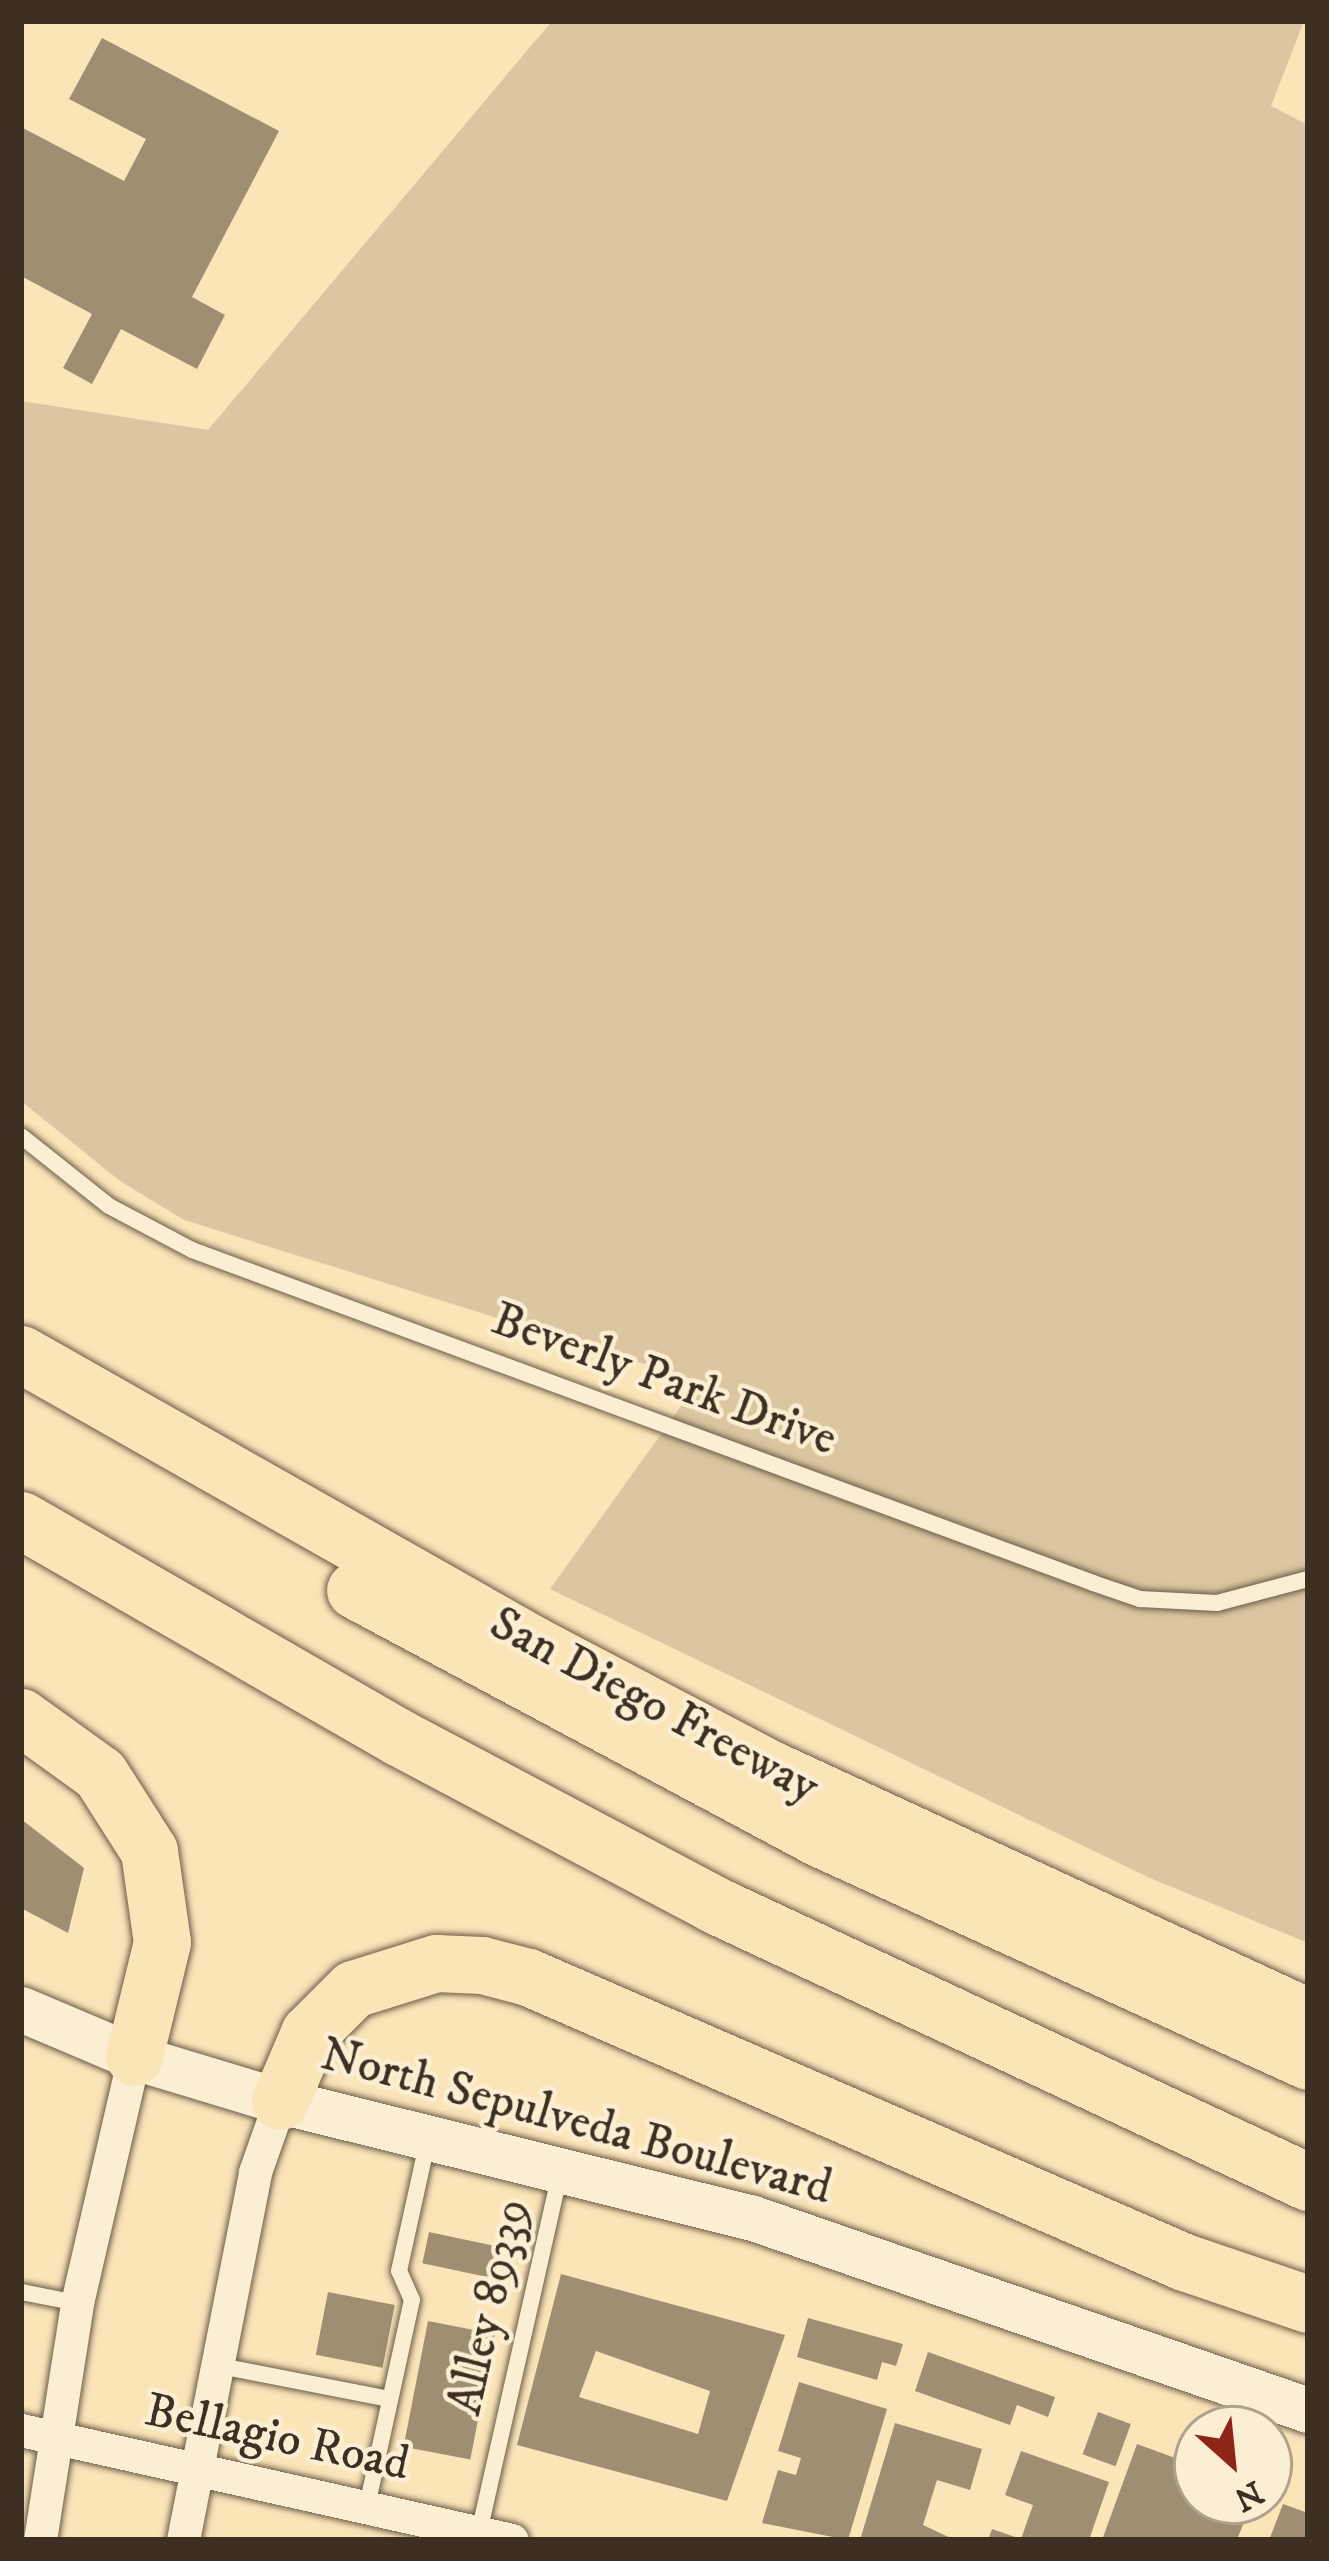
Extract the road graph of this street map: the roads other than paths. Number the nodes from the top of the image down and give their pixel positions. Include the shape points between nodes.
1 (21, 1136) edge
2 (21, 1354) edge
3 (21, 1399) edge
4 (21, 1520) edge
5 (1308, 1579) edge
6 (21, 1717) edge
7 (21, 2009) edge
8 (1308, 2017) edge
9 (134, 2057) junction
10 (1308, 2060) edge
11 (280, 2101) junction
12 (429, 2137) junction
13 (561, 2169) junction
14 (1308, 2182) edge
15 (21, 2292) edge
16 (77, 2303) junction
17 (1308, 2304) edge
18 (220, 2366) junction
19 (390, 2398) junction
20 (1308, 2410) edge
21 (37, 2434) edge
22 (195, 2471) junction
23 (367, 2506) junction
24 (478, 2536) edge
25 (40, 2540) edge
26 (183, 2540) edge
27 (512, 2540) edge

1 - 5 lane, Beverly Park Drive via 109,1206 192,1250 1108,1588 1140,1599 1217,1604
2 - 8 highway, San Diego Freeway via 493,1623 766,1767
3 - 10 highway via 622,1738 983,1915
4 - 14 highway via 400,1738 715,1905
6 - 9 highway via 100,1774 149,1851 162,1942
7 - 9 main road, North Sepulveda Boulevard
9 - 11 main road, North Sepulveda Boulevard
9 - 16 street
11 - 12 main road, North Sepulveda Boulevard
11 - 17 highway via 309,2033 353,1989 436,1964 482,1965 528,1977 1163,2253
11 - 18 street via 255,2172
12 - 13 main road, North Sepulveda Boulevard
12 - 19 lane via 400,2270 412,2300
13 - 20 main road, North Sepulveda Boulevard via 750,2217
13 - 24 lane, Alley 89339
15 - 16 lane
16 - 21 street
18 - 19 lane
18 - 22 street
19 - 23 lane
21 - 22 street, Bellagio Road
21 - 25 street
22 - 23 street, Bellagio Road
22 - 26 street
23 - 24 street, Bellagio Road
24 - 27 street, Bellagio Road

